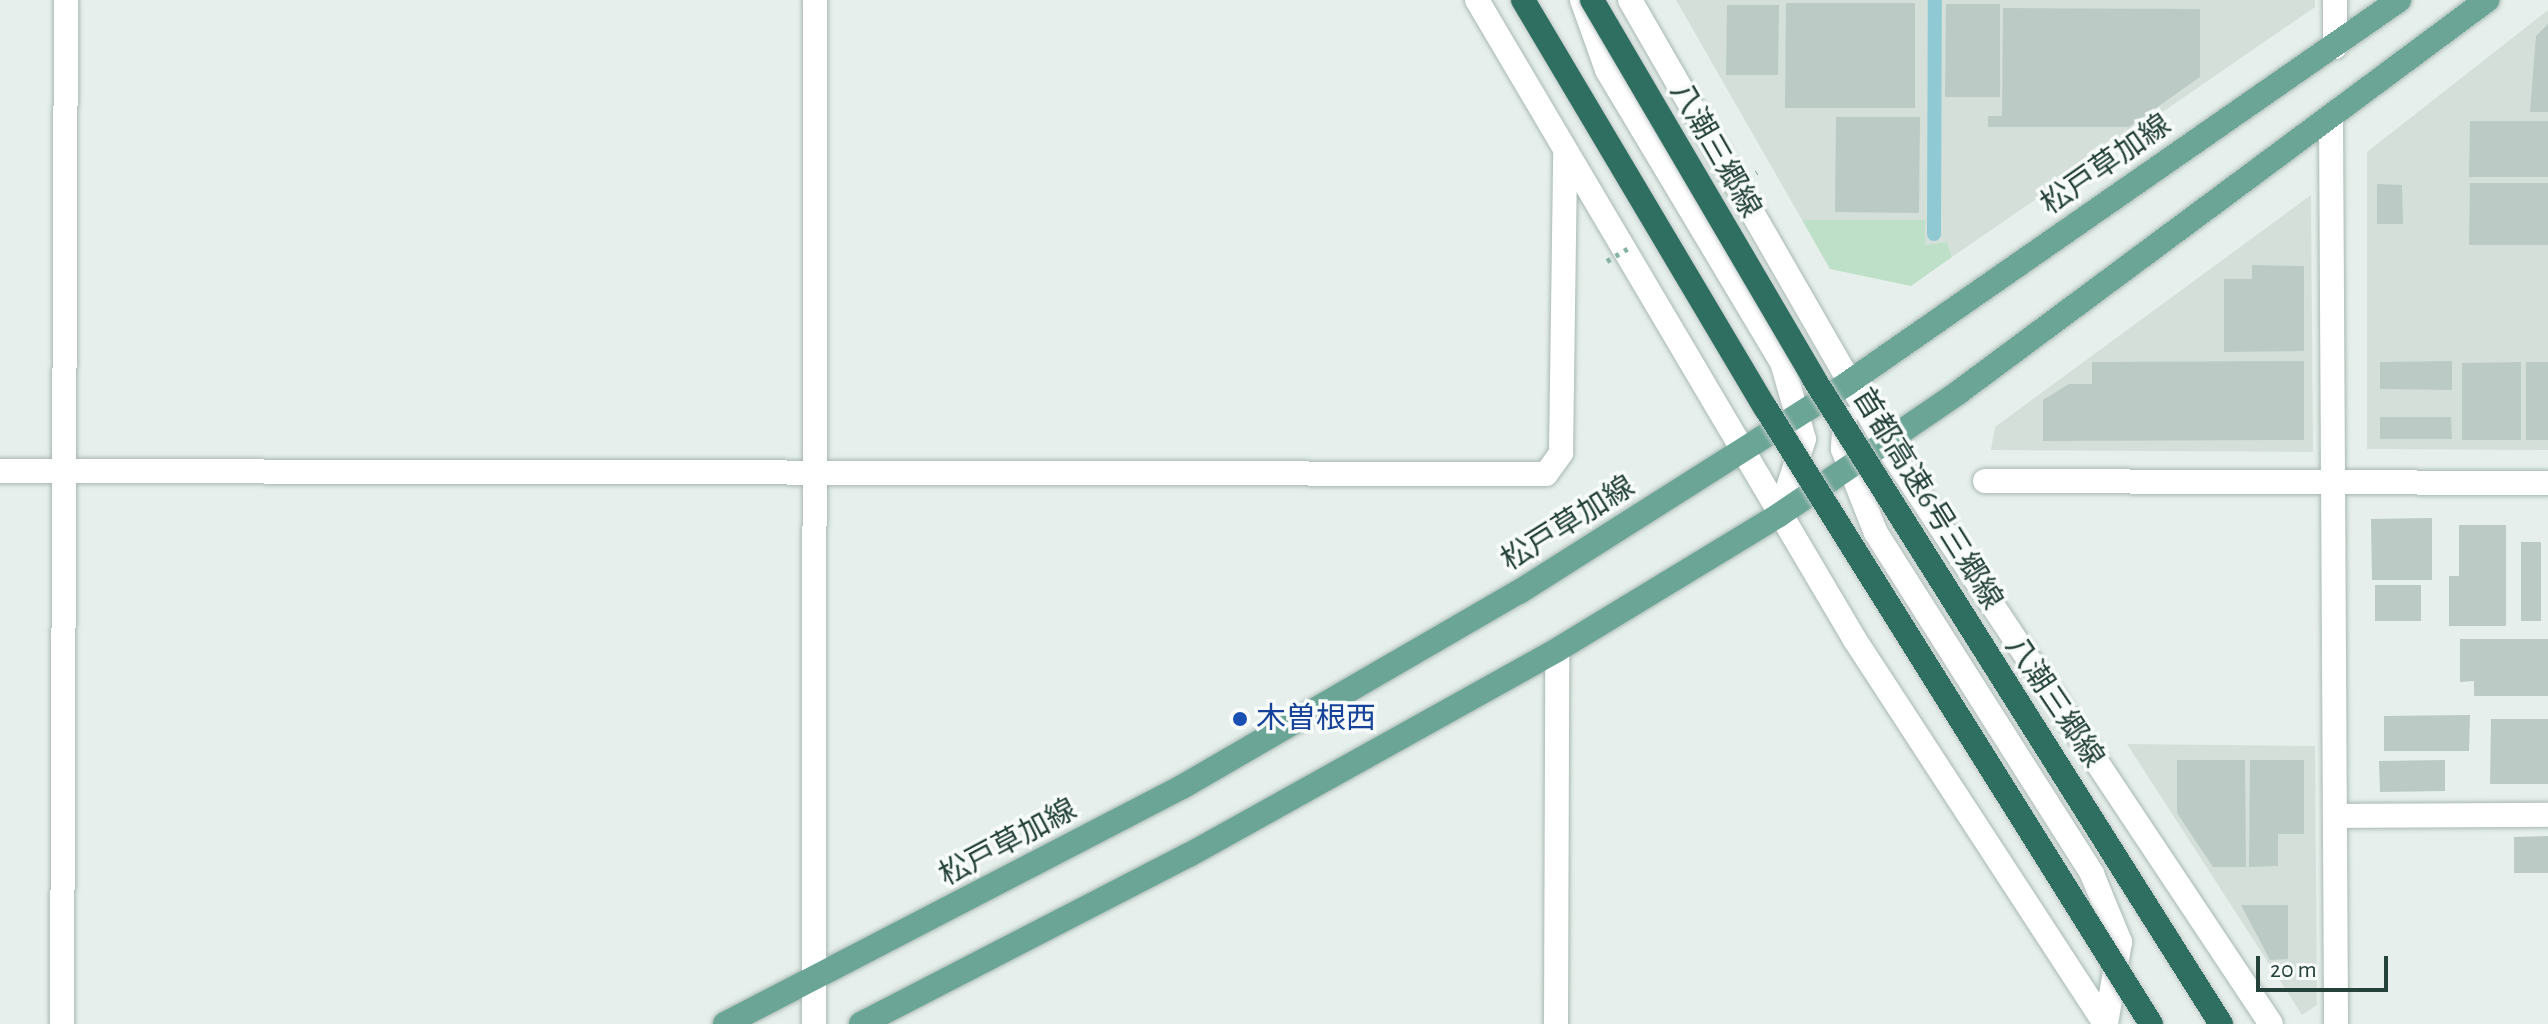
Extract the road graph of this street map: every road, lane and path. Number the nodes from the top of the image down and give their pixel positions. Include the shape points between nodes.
1 (66, 0) edge
2 (815, 0) edge
3 (1477, 0) edge
4 (1523, 0) edge
5 (1582, 0) edge
6 (1592, 0) edge
7 (1630, 0) edge
8 (2335, 0) edge
9 (2399, 0) edge
10 (2487, 0) edge
11 (2335, 47) junction
12 (2331, 120) junction
13 (1565, 152) junction
14 (1848, 383) junction
15 (1798, 416) junction
16 (1886, 445) junction
17 (1742, 453) junction
18 (1850, 468) junction
19 (813, 470) junction
20 (0, 471) edge
21 (61, 473) junction
22 (1985, 481) dead end
23 (2332, 482) junction
24 (2548, 483) edge
25 (1779, 515) junction
26 (1557, 650) junction
27 (2548, 815) edge
28 (2335, 816) junction
29 (813, 981) junction
30 (62, 1024) edge
31 (725, 1024) edge
32 (814, 1024) edge
33 (861, 1024) edge
34 (1556, 1024) edge
35 (2106, 1024) edge
36 (2151, 1024) edge
37 (2221, 1024) edge
38 (2271, 1024) edge
39 (2336, 1024) edge

1 - 21 street
2 - 19 street
3 - 13 street
4 - 36 highway, bridge via 1765,407
5 - 15 street via 1607,70 1782,362
6 - 37 highway, 首都高速6号三郷線, bridge via 1814,379
7 - 14 street, 八潮三郷線
8 - 11 street
9 - 11 main road, 松戸草加線
10 - 12 main road
11 - 14 main road, 松戸草加線
12 - 16 main road
12 - 23 street
13 - 17 street
13 - 19 street via 1561,453 1546,474
14 - 15 main road, 松戸草加線
14 - 16 street, 八潮三郷線
14 - 18 street via 1843,449
15 - 17 main road, 松戸草加線
15 - 25 street via 1804,439
16 - 18 main road
16 - 38 street, 八潮三郷線
17 - 25 street
17 - 29 main road, 松戸草加線 via 1381,676
18 - 25 main road
18 - 35 street via 1876,533 2092,874 2120,942
19 - 21 street
19 - 29 street
20 - 21 street
21 - 30 street
22 - 23 street
23 - 24 street
23 - 28 street
25 - 26 main road
25 - 35 street
26 - 33 main road via 1189,855
26 - 34 street
27 - 28 street
28 - 39 street
29 - 31 main road, 松戸草加線
29 - 32 street

